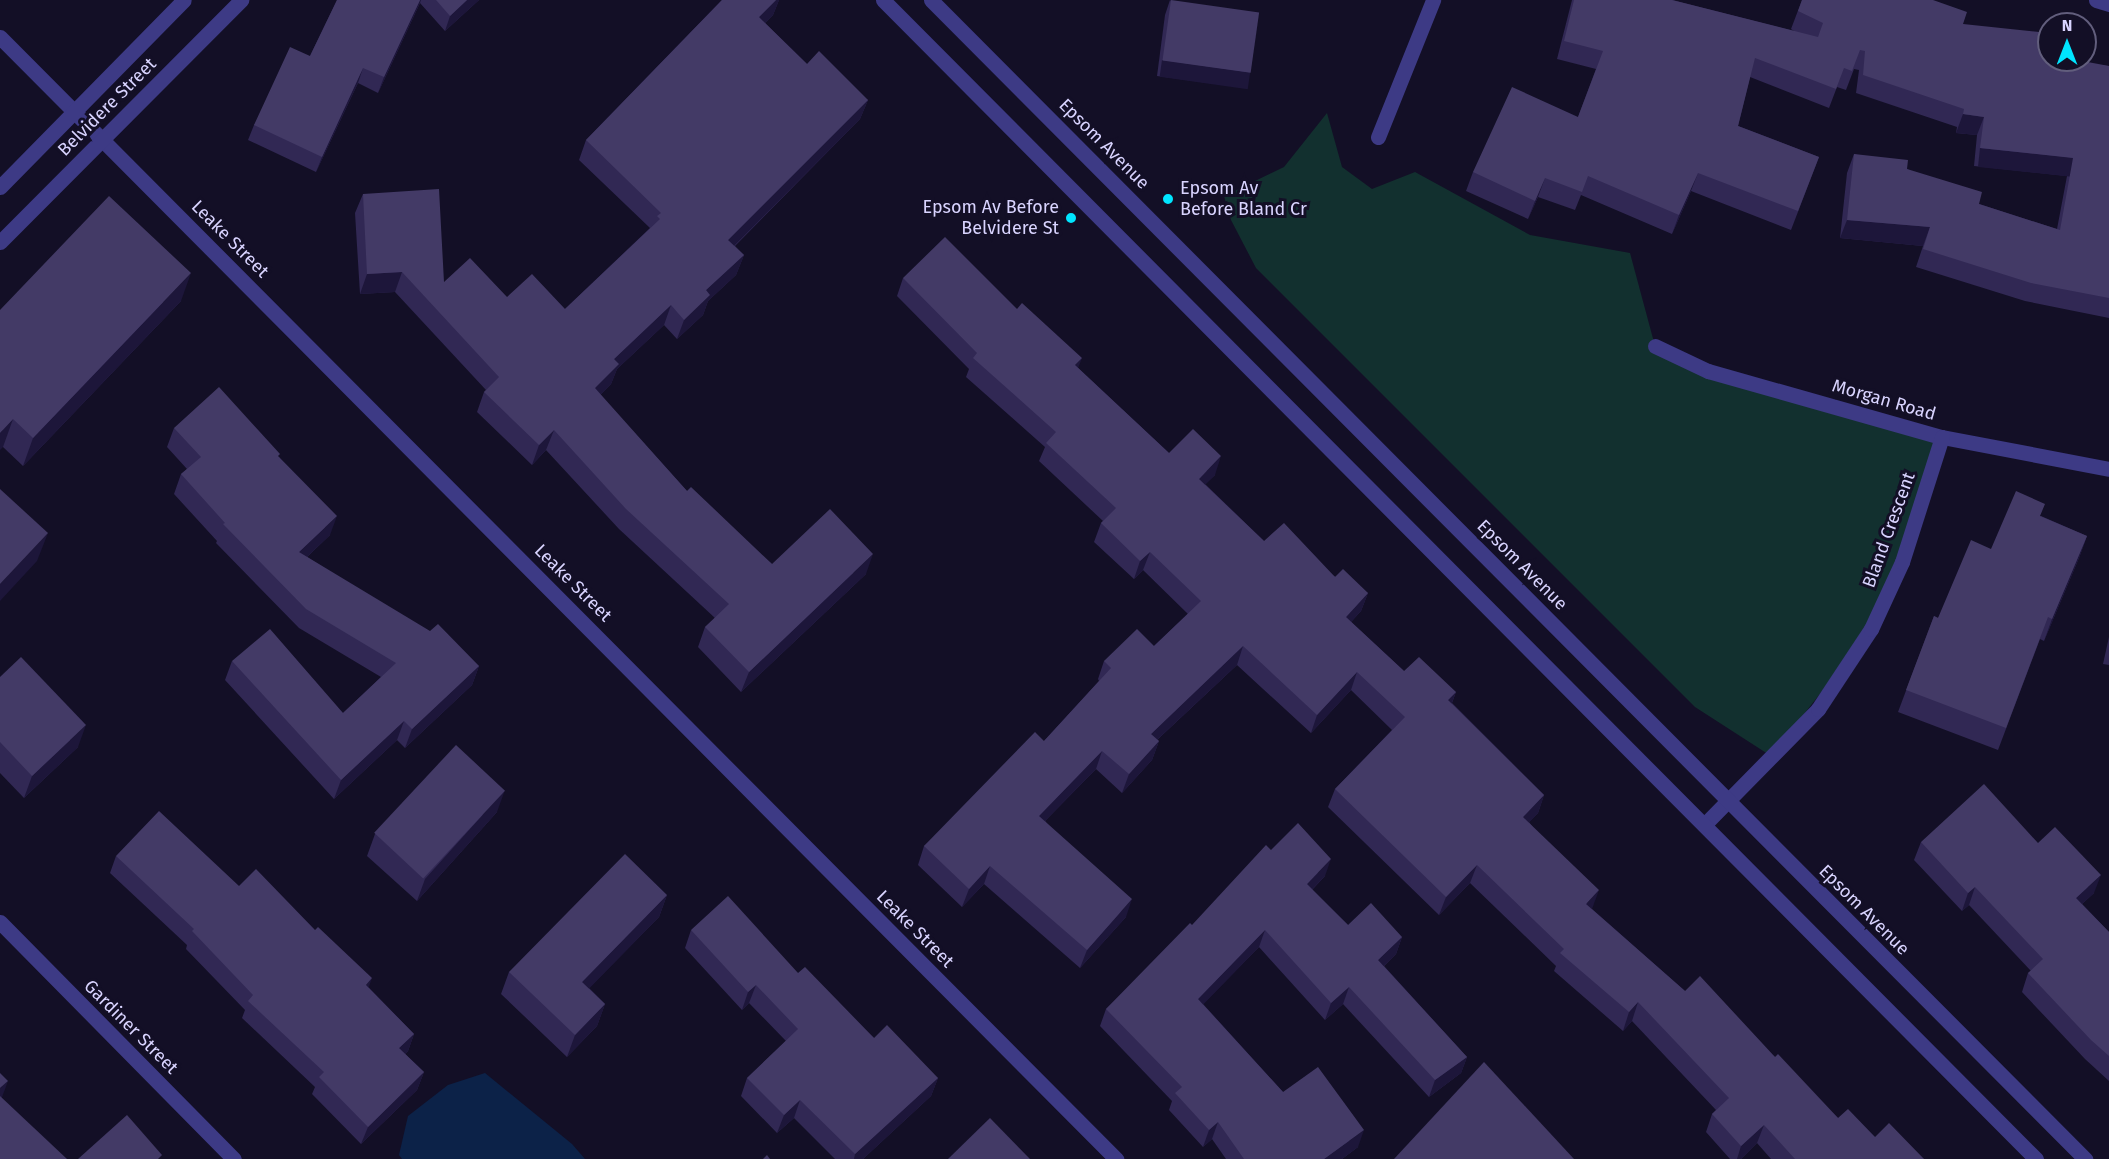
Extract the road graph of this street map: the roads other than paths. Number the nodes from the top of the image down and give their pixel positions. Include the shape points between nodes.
1 (184, 0) edge
2 (241, 0) edge
3 (883, 0) edge
4 (931, 0) edge
5 (1433, 0) edge
6 (2096, 0) edge
7 (2109, 4) edge
8 (0, 37) edge
9 (73, 111) junction
10 (1378, 137) dead end
11 (103, 139) junction
12 (0, 187) edge
13 (0, 242) edge
14 (1655, 346) dead end
15 (1942, 437) junction
16 (2109, 469) edge
17 (1728, 801) junction
18 (1705, 824) junction
19 (0, 922) edge
20 (234, 1159) edge
21 (1116, 1159) edge
22 (2036, 1159) edge
23 (2085, 1159) edge

1 - 9 street, Belvidere Street
2 - 11 street, Belvidere Street
3 - 18 street
4 - 17 street, Epsom Avenue
5 - 10 street
6 - 7 street
8 - 9 street, Leake Street
9 - 11 street, Leake Street
9 - 12 street, Belvidere Street
11 - 13 street, Belvidere Street
11 - 21 street, Leake Street
14 - 15 street, Morgan Road via 1708,371
15 - 16 street, Morgan Road
15 - 17 street, Bland Crescent via 1902,562 1871,629 1818,709
17 - 18 street, Bland Crescent
17 - 23 street, Epsom Avenue
18 - 22 street
19 - 20 street, Gardiner Street

